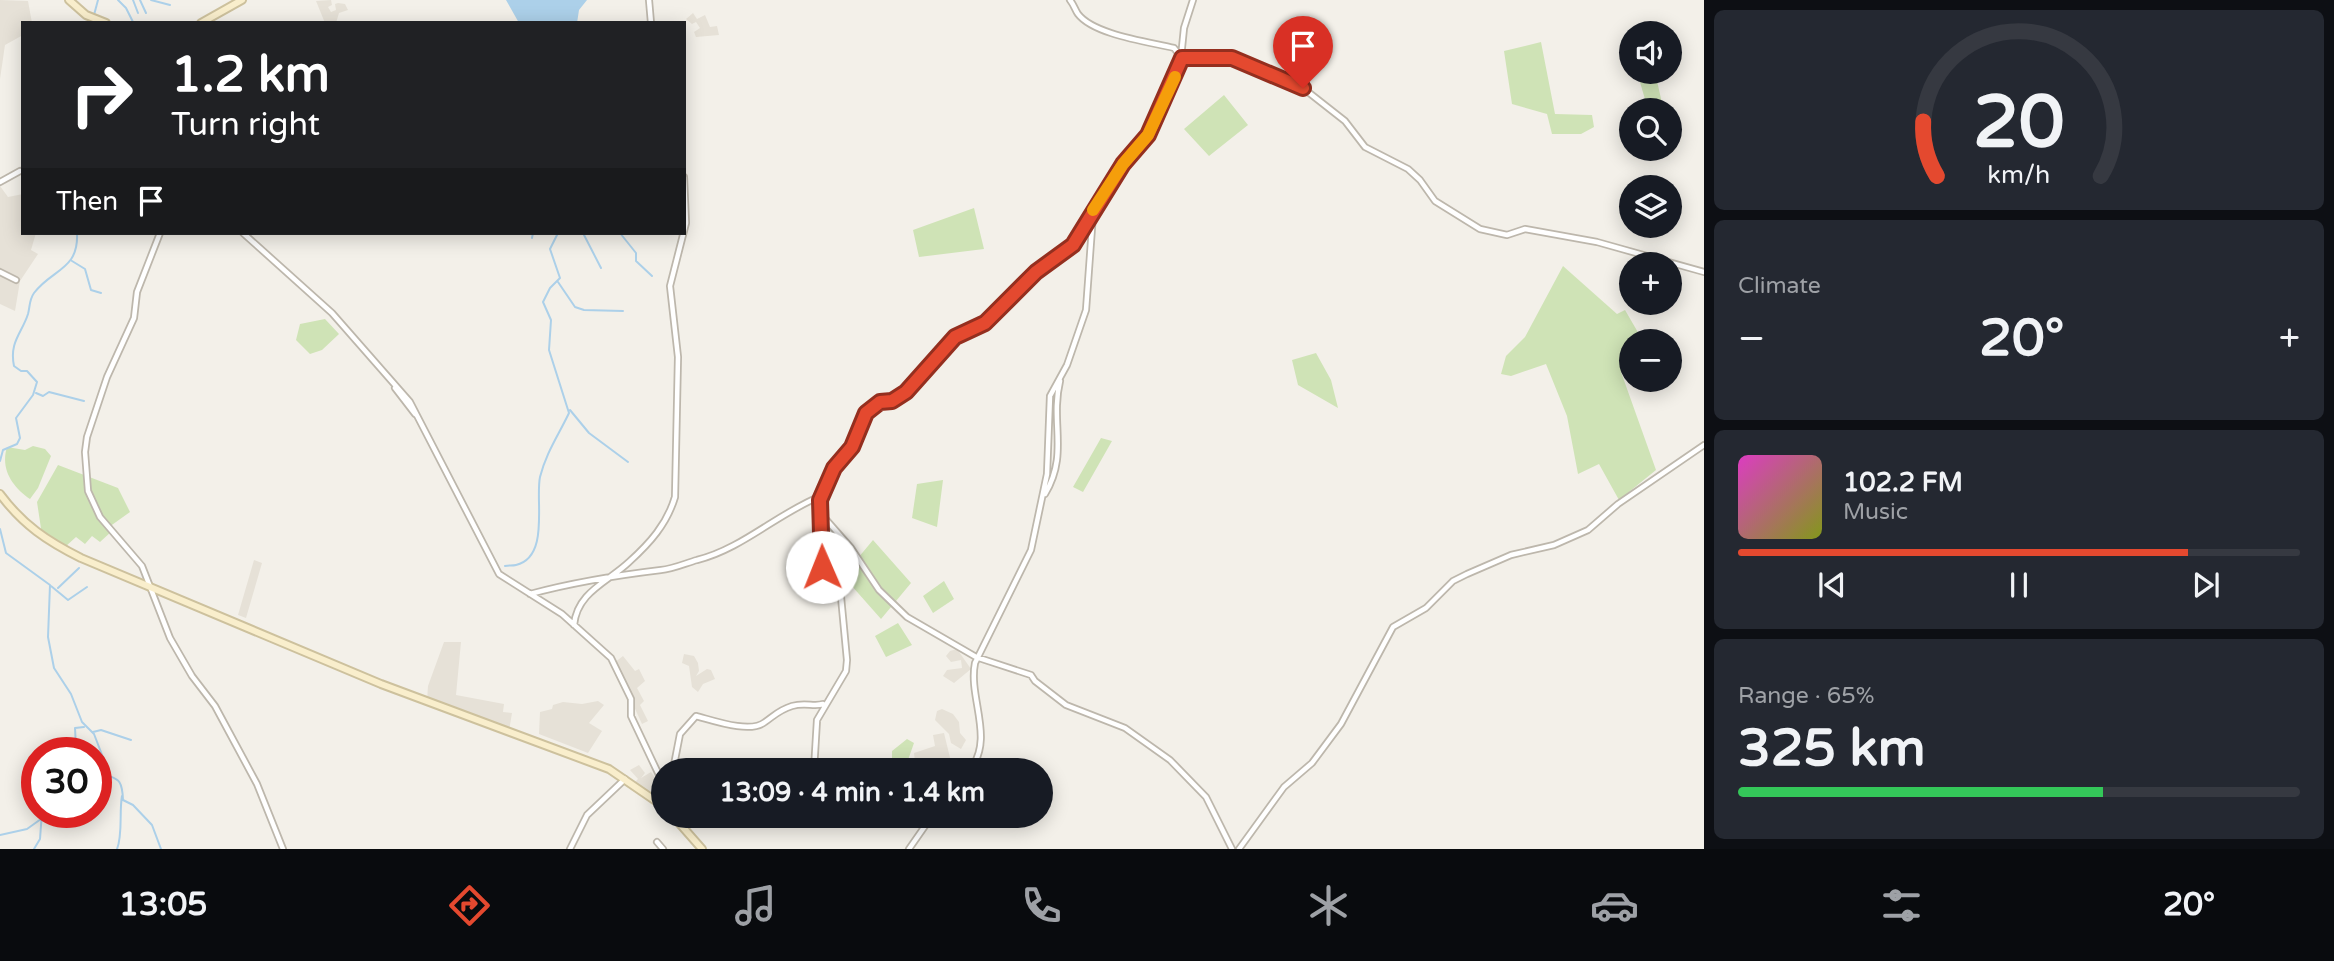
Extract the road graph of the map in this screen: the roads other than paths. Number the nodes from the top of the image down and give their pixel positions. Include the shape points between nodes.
1 (69, 0) edge
2 (242, 0) edge
3 (649, 0) edge
4 (1070, 0) edge
5 (1193, 0) edge
6 (100, 21) edge
7 (205, 21) edge
8 (651, 21) edge
9 (1182, 58) junction
10 (20, 171) dead end
11 (0, 182) edge
12 (686, 208) edge
13 (1093, 210) junction
14 (686, 227) edge
15 (159, 235) edge
16 (245, 235) edge
17 (684, 235) edge
18 (0, 272) edge
19 (1704, 272) edge
20 (16, 280) dead end
21 (1061, 376) junction
22 (1704, 444) edge
23 (0, 494) edge
24 (822, 496) junction
25 (1044, 497) junction
26 (822, 515) junction
27 (606, 579) junction
28 (151, 587) junction
29 (530, 594) junction
30 (574, 625) junction
31 (976, 657) junction
32 (826, 703) junction
33 (651, 758) edge
34 (675, 758) edge
35 (815, 758) edge
36 (978, 758) edge
37 (626, 778) junction
38 (651, 796) edge
39 (684, 828) edge
40 (924, 828) edge
41 (657, 842) dead end
42 (283, 849) edge
43 (570, 849) edge
44 (663, 849) edge
45 (702, 849) edge
46 (909, 849) edge
47 (1232, 849) edge
48 (1239, 849) edge

1 - 6 street
2 - 7 street
3 - 8 street
4 - 9 street via 1080,16 1102,29 1174,48
5 - 9 street via 1184,28
9 - 13 street via 1148,135
9 - 19 street via 1232,58 1303,88 1345,121 1365,147 1408,169 1435,201 1480,229 1507,235 1525,229 1597,242
10 - 11 street
12 - 14 street
13 - 21 street via 1086,310
13 - 24 street via 1068,251 1036,272 985,323 955,337 906,392 866,413 852,447 834,468
15 - 28 street via 85,452 89,494 100,517 142,566
16 - 29 street via 332,313 410,402 499,574
17 - 27 street via 670,286 678,357 675,497 660,531
18 - 20 street
21 - 25 street via 1050,396
21 - 25 street via 1056,411 1058,467
22 - 48 street via 1588,530 1467,574 1449,584 1426,608 1393,626 1341,724 1312,763 1284,787
23 - 28 street via 40,536
24 - 26 street
24 - 27 street via 698,560
25 - 31 street via 1024,569
26 - 31 street via 897,609
26 - 32 street via 822,567 841,597 847,633 846,671
27 - 29 street
27 - 30 street via 580,603
28 - 37 street via 381,684
28 - 42 street via 170,638 220,715 263,795
29 - 30 street
30 - 33 street via 605,651 622,678 631,699 631,716
31 - 36 street via 973,683 981,739
31 - 47 street via 1031,675 1066,705 1112,722 1159,751 1206,797
32 - 34 street via 785,708 759,725 735,726 696,716 680,734
32 - 35 street via 817,720
37 - 38 street
37 - 43 street via 587,815
39 - 45 street
40 - 46 street
41 - 44 street

